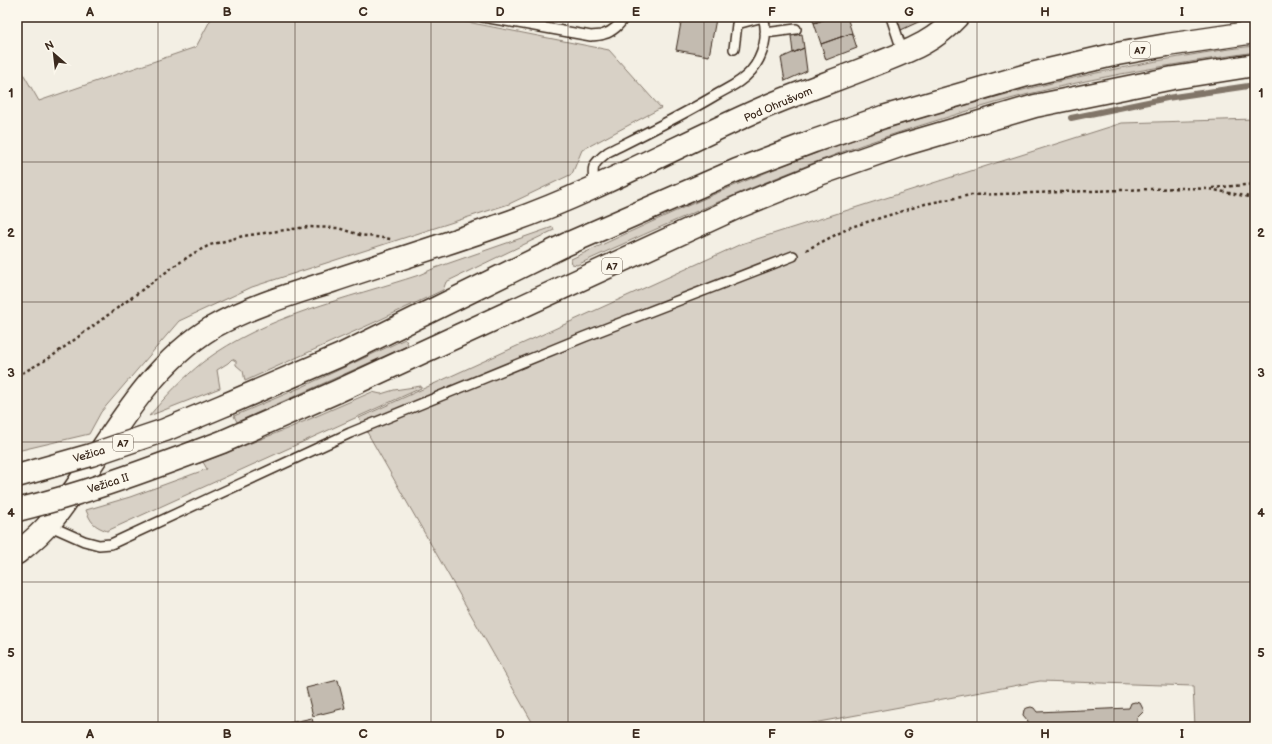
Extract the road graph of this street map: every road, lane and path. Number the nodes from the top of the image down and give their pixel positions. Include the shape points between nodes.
1 (483, 17) edge
2 (624, 17) edge
3 (763, 17) edge
4 (891, 17) edge
5 (957, 17) edge
6 (796, 29) dead end
7 (1255, 32) edge
8 (765, 33) junction
9 (734, 49) dead end
10 (903, 53) junction
11 (1255, 65) edge
12 (1255, 184) edge
13 (595, 188) junction
14 (1209, 189) junction
15 (1255, 198) edge
16 (396, 239) dead end
17 (793, 256) joint
18 (17, 376) edge
19 (17, 476) edge
20 (17, 510) edge
21 (48, 525) junction
22 (17, 553) edge

1 - 2 lane via 591,36 604,34 613,29
3 - 8 lane
3 - 9 lane via 737,24
4 - 10 lane
5 - 10 main road, Pod Ohrušvom via 946,29 930,40
6 - 8 lane
7 - 19 main road, Vežica / A7, bridge via 1117,54 1027,75 883,117 814,141 737,170 567,244 340,355 227,404 164,430
8 - 13 lane via 760,58 742,80 597,160 592,172
10 - 13 main road, Pod Ohrušvom via 772,104
11 - 20 main road, Vežica II / A7, bridge via 1173,78 1035,106 902,145 822,173 738,207 222,442 124,478
12 - 14 path
13 - 21 main road, Pod Ohrušvom via 484,231 276,300 238,314 212,328 192,341 156,375
14 - 15 path
14 - 17 path via 971,195 925,204 851,227
16 - 18 path via 360,235 338,228 308,227 243,236 210,245 174,267 50,357
17 - 21 lane via 350,432 110,544 99,545 84,541
21 - 22 main road, Pod Ohrušvom

